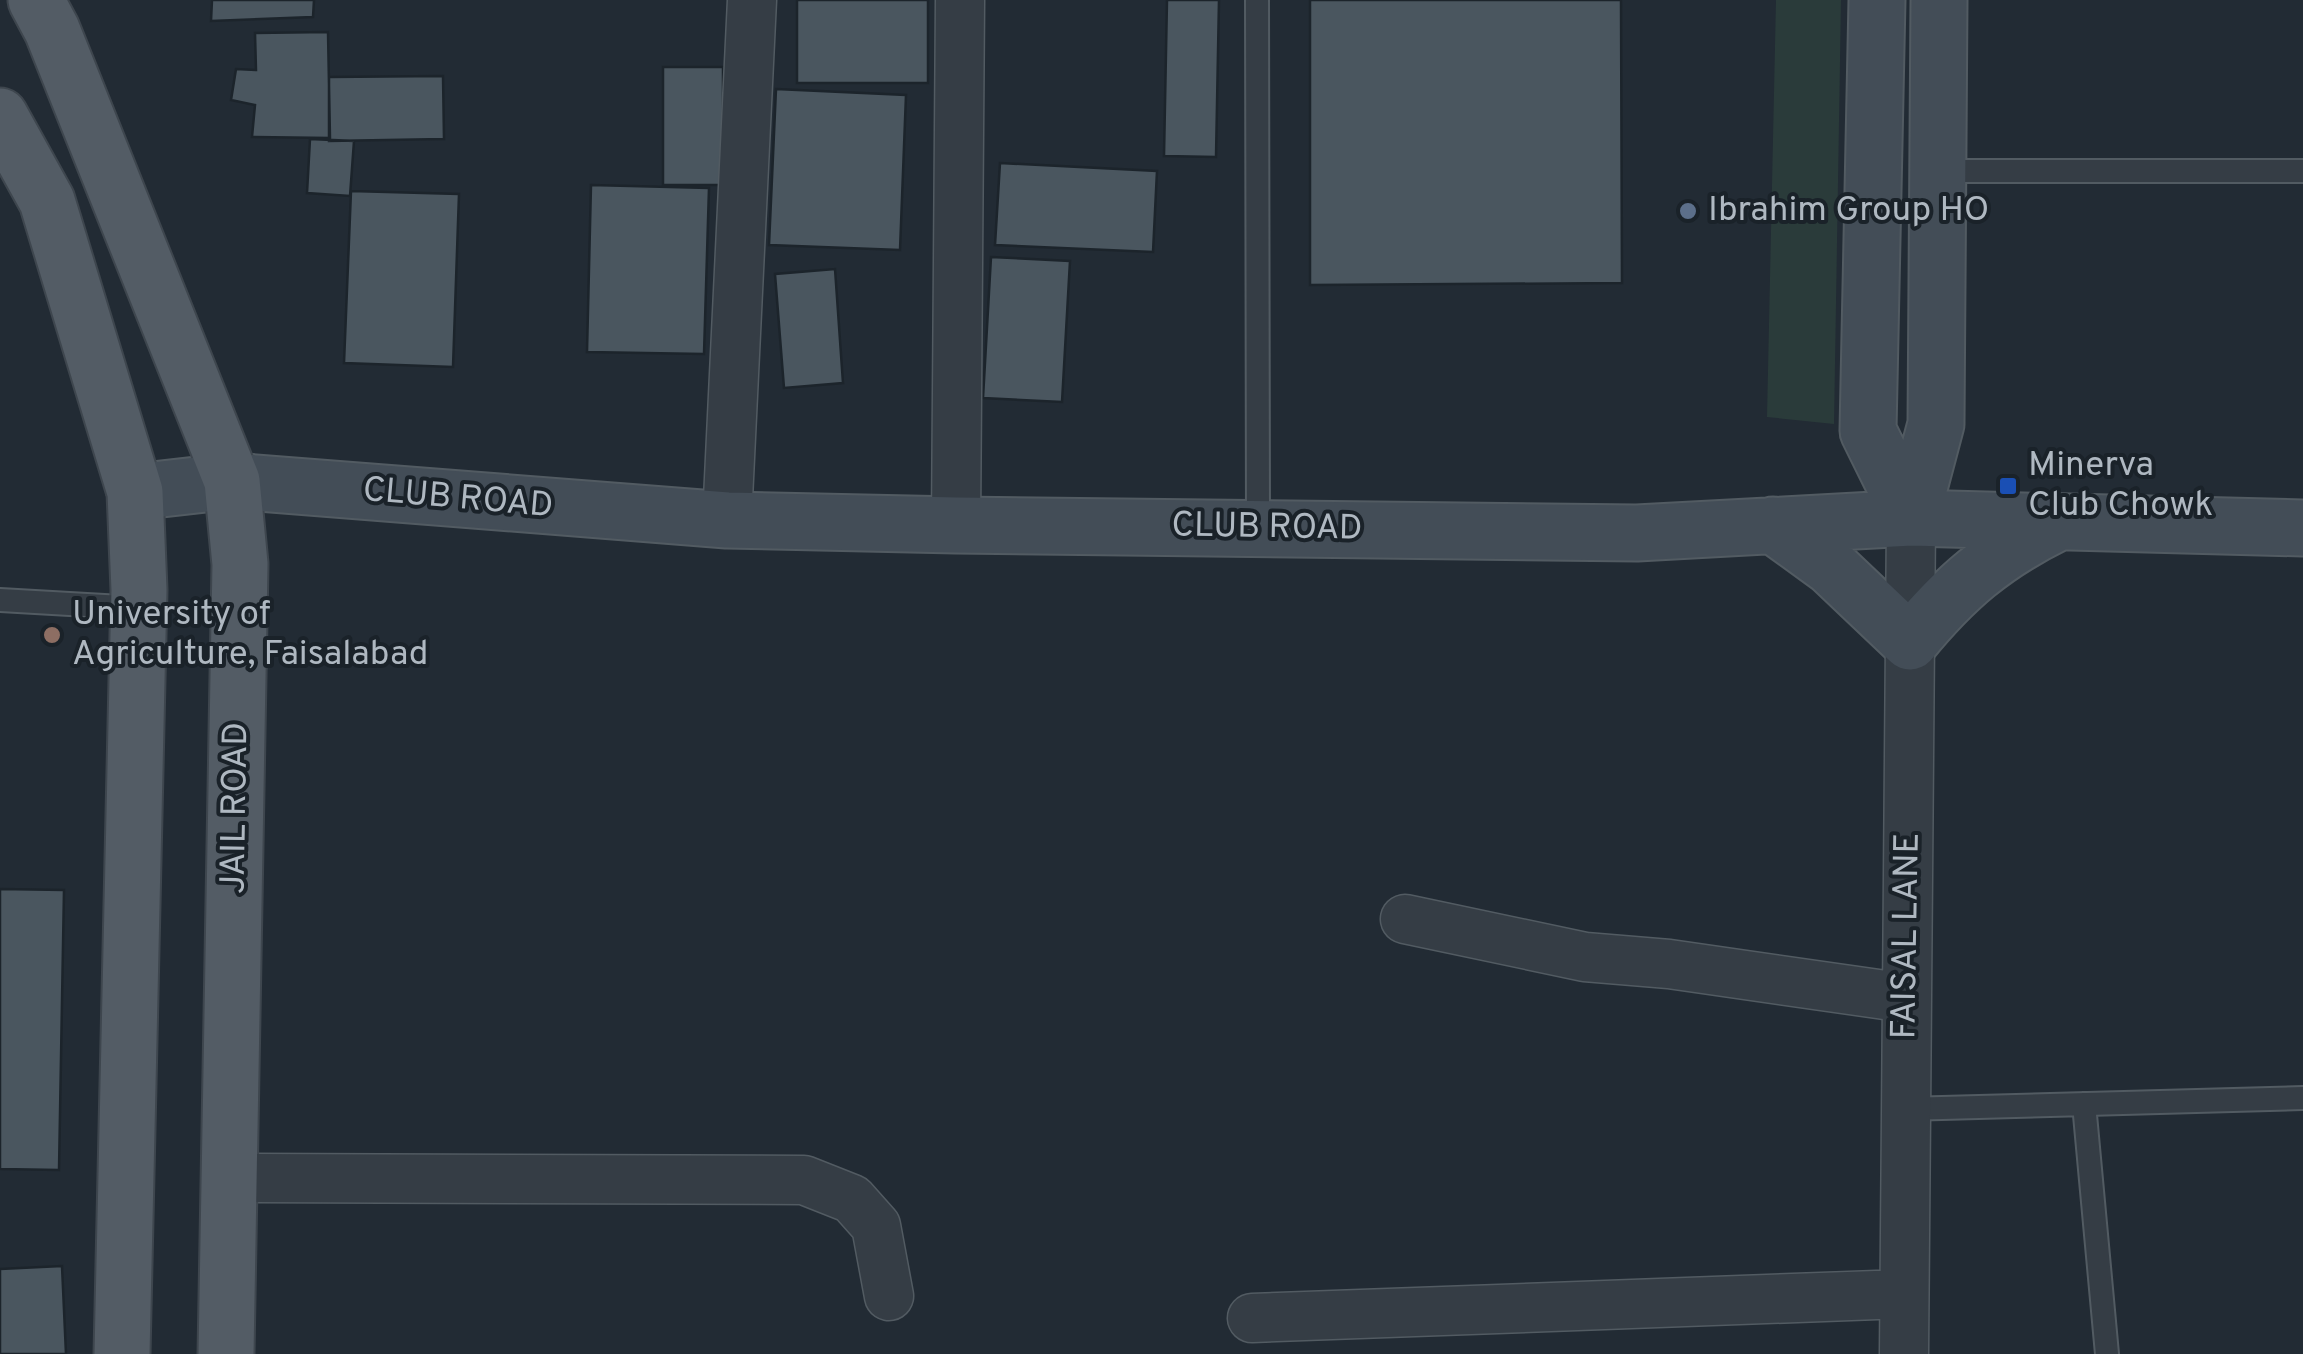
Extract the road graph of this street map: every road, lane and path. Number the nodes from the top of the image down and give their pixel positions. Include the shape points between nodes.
1 (36, 0) edge
2 (752, 0) edge
3 (960, 0) edge
4 (1257, 0) edge
5 (1877, 0) edge
6 (1938, 0) edge
7 (0, 116) edge
8 (1938, 171) junction
9 (2303, 171) edge
10 (232, 482) junction
11 (136, 492) junction
12 (1911, 518) junction
13 (727, 520) junction
14 (2060, 522) junction
15 (956, 525) junction
16 (1773, 525) junction
17 (1258, 528) junction
18 (2303, 528) edge
19 (0, 600) edge
20 (139, 608) junction
21 (1910, 642) junction
22 (1406, 918) dead end
23 (1906, 998) junction
24 (2303, 1098) edge
25 (2084, 1104) junction
26 (1906, 1109) junction
27 (230, 1178) junction
28 (1904, 1294) junction
29 (888, 1296) dead end
30 (1252, 1318) dead end
31 (122, 1354) edge
32 (226, 1354) edge
33 (1904, 1354) edge
34 (2107, 1354) edge

1 - 10 main road, JAIL ROAD
2 - 13 street
3 - 15 street
4 - 17 lane
5 - 12 main road, FAISAL LANE via 1868,431
6 - 8 main road, FAISAL LANE
7 - 11 main road via 47,201
8 - 9 lane
8 - 12 main road, FAISAL LANE via 1936,424
10 - 11 main road, CLUB ROAD
10 - 13 main road, CLUB ROAD
10 - 27 main road, JAIL ROAD via 240,564
11 - 20 main road
12 - 14 main road, CLUB ROAD
12 - 16 main road, CLUB ROAD
12 - 21 street, FAISAL LANE
13 - 15 main road, CLUB ROAD
14 - 18 main road, CLUB ROAD
14 - 21 main road via 1976,571
15 - 17 main road, CLUB ROAD
16 - 17 main road, CLUB ROAD via 1637,533
16 - 21 main road via 1832,567
19 - 20 lane
20 - 31 main road
21 - 23 street, FAISAL LANE
22 - 23 street via 1585,957
23 - 26 street, FAISAL LANE
24 - 25 lane
25 - 26 lane
25 - 34 lane
26 - 28 street, FAISAL LANE
27 - 29 street via 804,1180 852,1198 876,1226
27 - 32 main road, JAIL ROAD
28 - 30 street
28 - 33 street, FAISAL LANE

